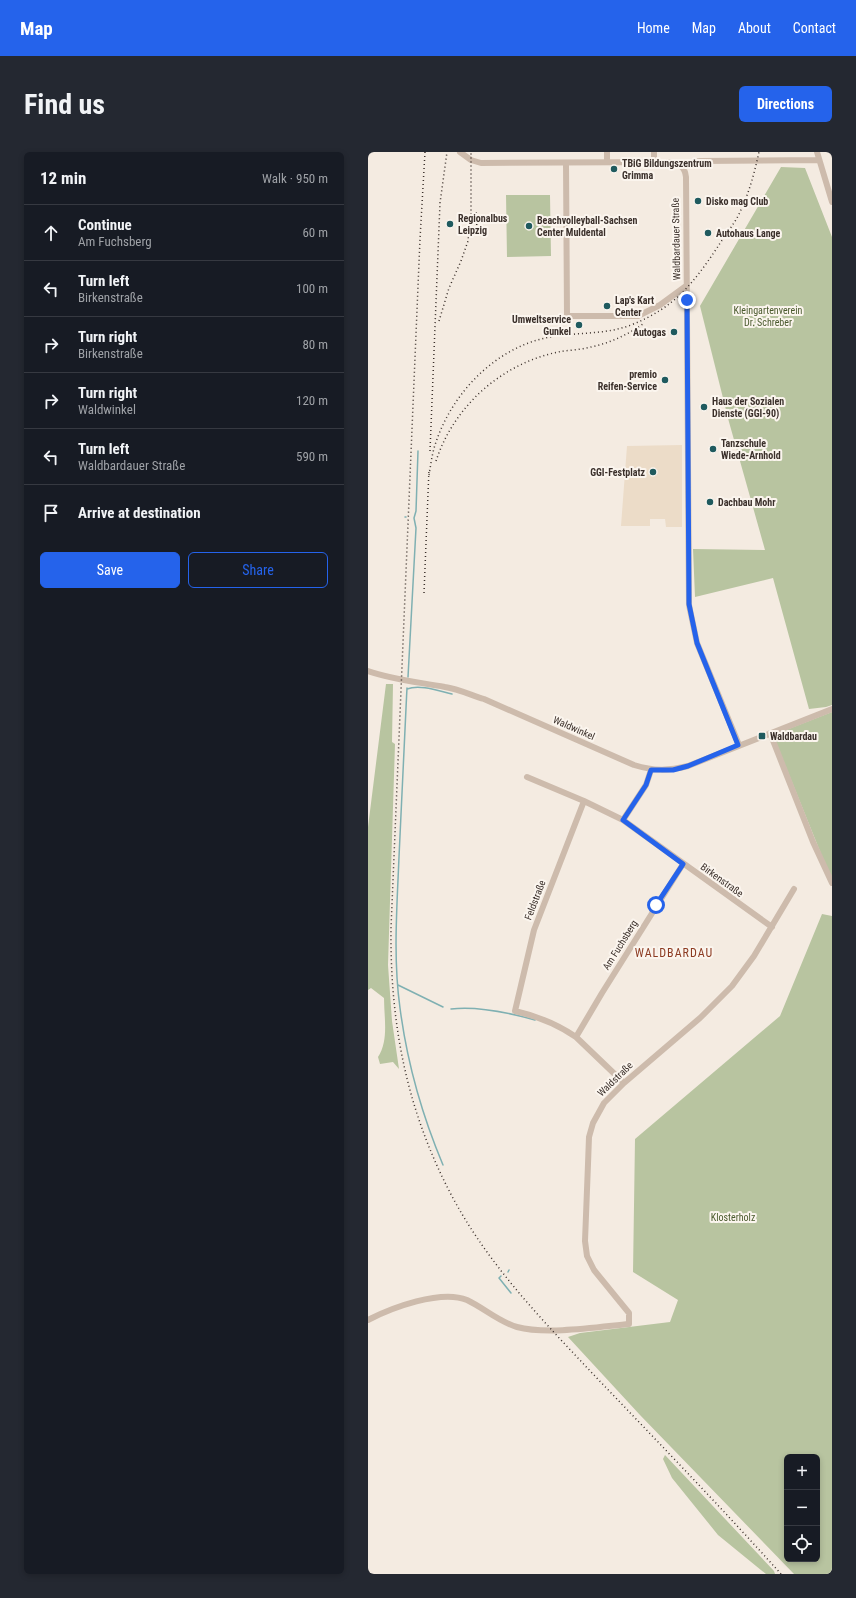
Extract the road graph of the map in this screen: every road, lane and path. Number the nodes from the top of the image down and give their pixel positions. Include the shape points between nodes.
1 (460, 152) edge
2 (607, 152) edge
3 (654, 152) edge
4 (817, 152) edge
5 (819, 160) junction
6 (566, 162) junction
7 (607, 162) junction
8 (654, 162) junction
9 (683, 168) junction
10 (832, 202) edge
11 (686, 286) junction
12 (368, 671) edge
13 (832, 709) edge
14 (770, 733) junction
15 (738, 745) junction
16 (651, 770) junction
17 (527, 777) dead end
18 (584, 801) junction
19 (623, 820) junction
20 (683, 864) junction
21 (832, 883) edge
22 (794, 889) dead end
23 (772, 927) junction
24 (576, 1037) junction
25 (624, 1083) junction
26 (368, 1320) edge

1 - 6 street via 476,162
2 - 7 street
3 - 8 street
4 - 5 street
5 - 9 street via 700,161
5 - 10 street
6 - 7 street
6 - 11 street via 568,316 638,316 660,305
7 - 8 street
8 - 9 street via 674,162
9 - 11 street, Waldbardauer Straße via 686,177
11 - 15 street, Waldbardauer Straße via 689,604 697,643
12 - 16 street, Waldwinkel via 396,680 460,690
13 - 14 street, Waldwinkel
14 - 15 street, Waldwinkel
14 - 21 street
15 - 16 street, Waldwinkel via 688,766 673,770
16 - 19 street via 646,785
17 - 18 street, Birkenstraße
18 - 19 street, Birkenstraße
18 - 24 street, Feldstraße via 534,930 515,1011 548,1021
19 - 20 street, Birkenstraße
20 - 23 street, Birkenstraße
20 - 24 street, Am Fuchsberg
22 - 23 street, Waldstraße
23 - 25 street, Waldstraße via 754,956 723,996
24 - 25 street
25 - 26 street, Waldstraße via 600,1109 591,1130 585,1241 590,1264 629,1313 629,1324 541,1330 518,1327 468,1300 445,1296 407,1305

